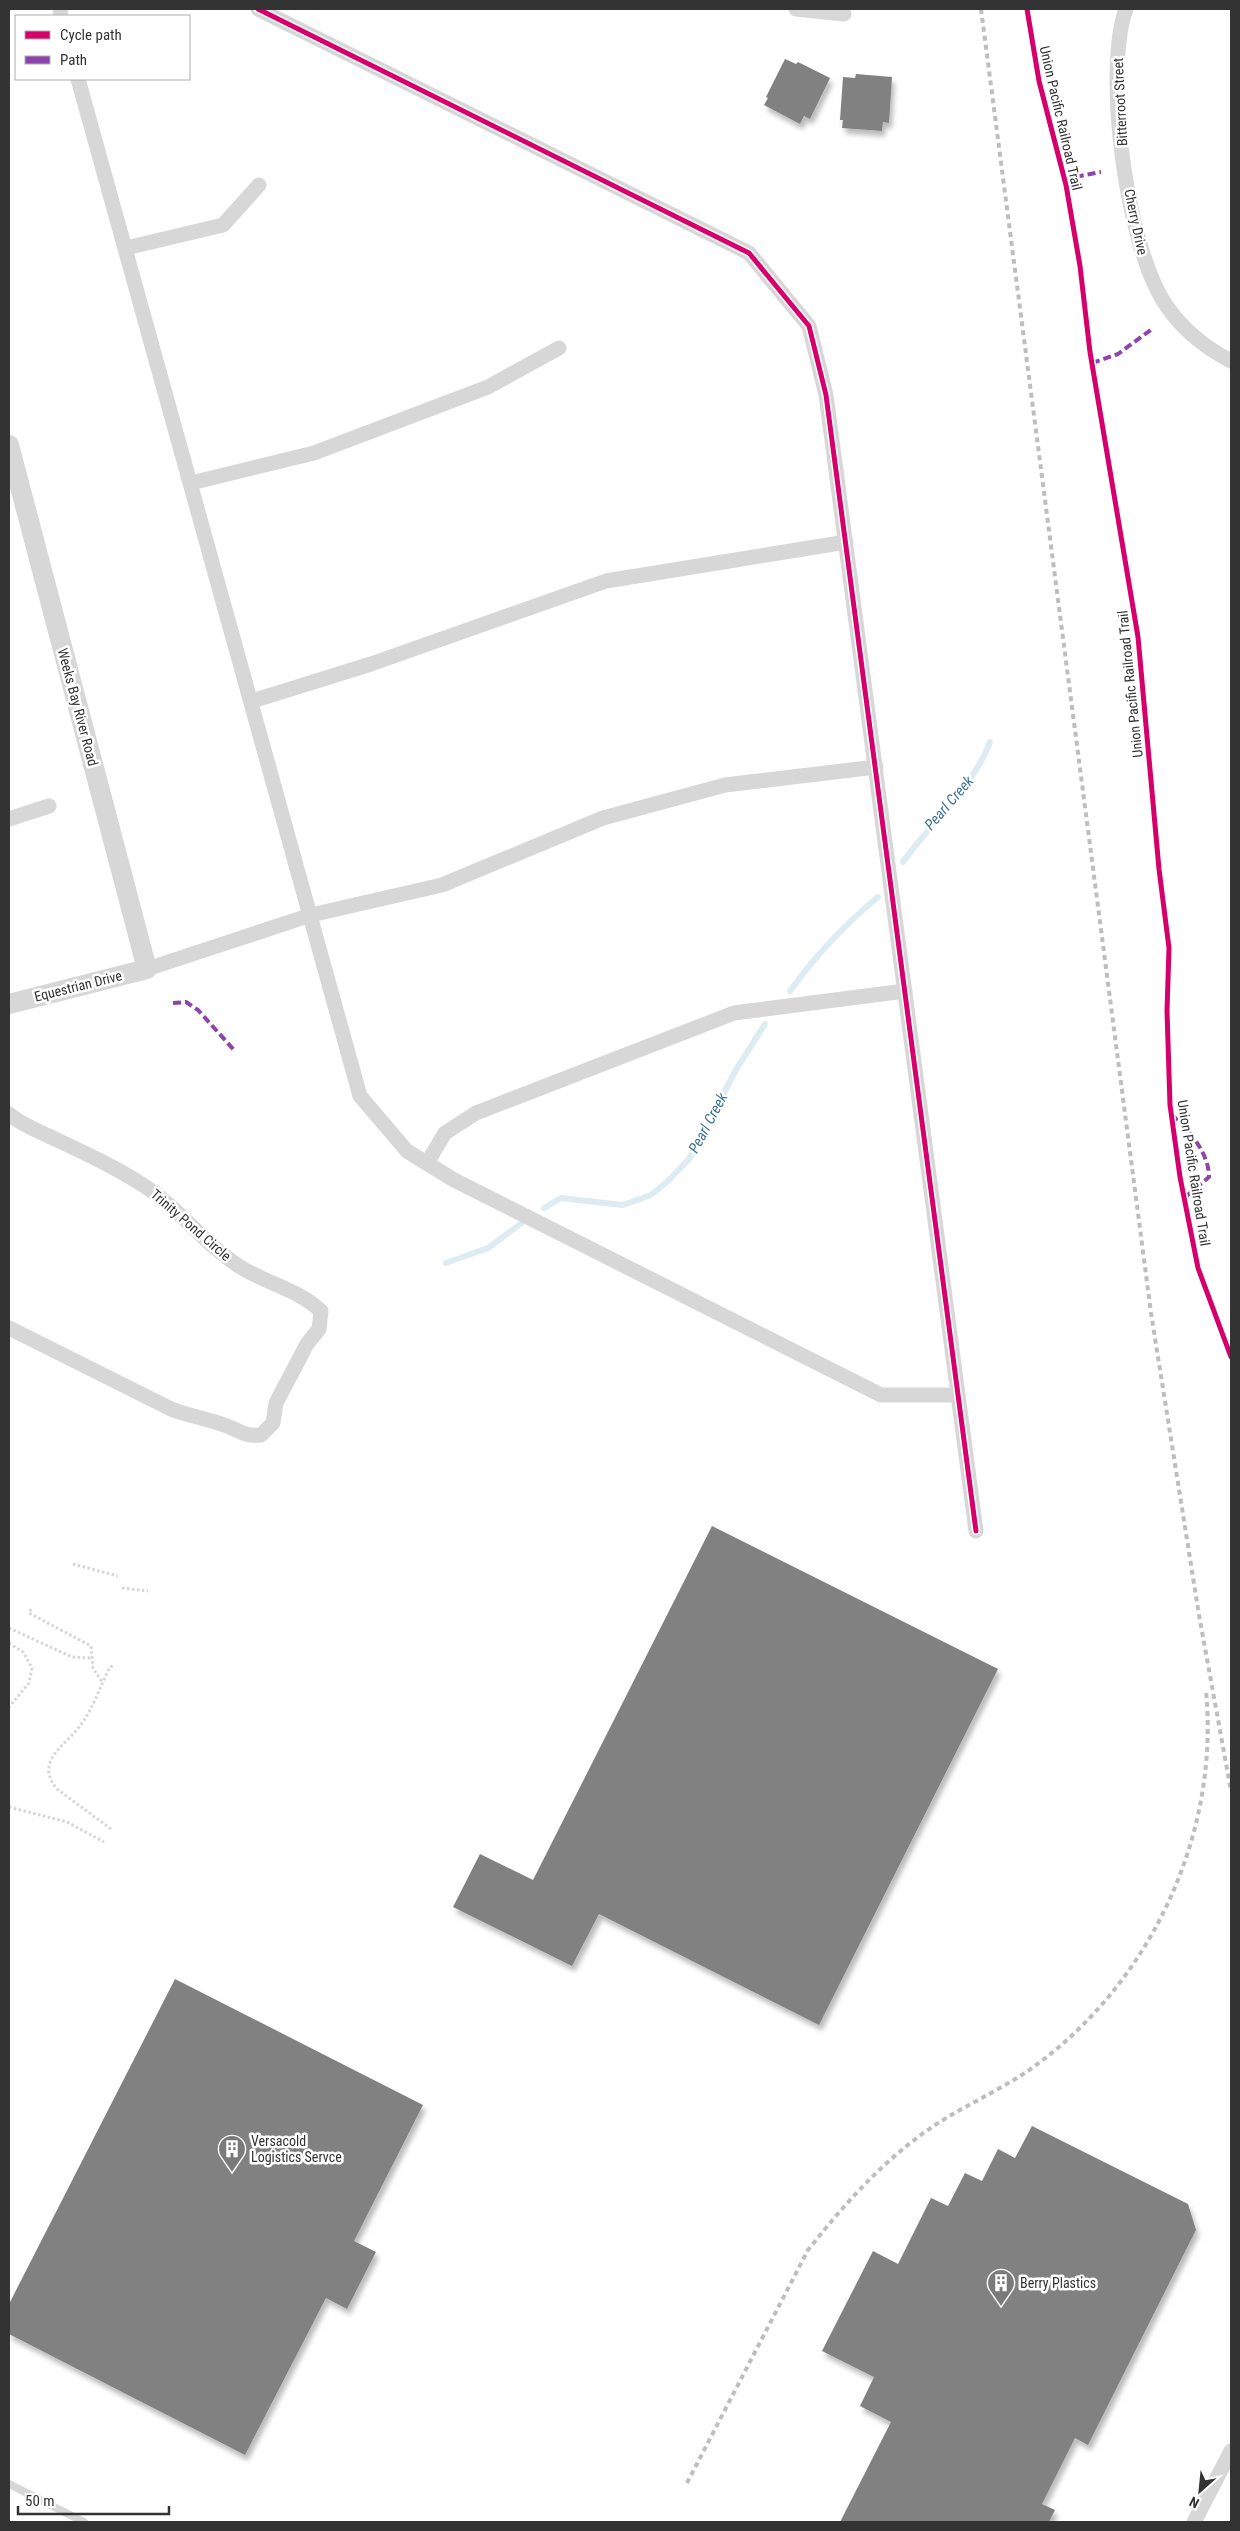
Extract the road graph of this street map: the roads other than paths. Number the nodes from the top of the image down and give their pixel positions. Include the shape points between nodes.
1 (258, 9) edge
2 (796, 9) edge
3 (1126, 9) edge
4 (844, 14) dead end
5 (78, 80) edge
6 (1125, 166) joint
7 (259, 185) dead end
8 (126, 248) junction
9 (559, 348) dead end
10 (1231, 361) edge
11 (9, 445) edge
12 (191, 483) junction
13 (846, 542) junction
14 (252, 701) junction
15 (876, 767) junction
16 (49, 806) dead end
17 (9, 819) edge
18 (311, 915) junction
19 (147, 969) junction
20 (906, 991) junction
21 (9, 1004) edge
22 (9, 1114) edge
23 (427, 1164) junction
24 (9, 1328) edge
25 (958, 1395) junction
26 (976, 1531) dead end
27 (1231, 2451) edge
28 (9, 2484) edge
29 (84, 2522) edge
30 (1194, 2522) edge

1 - 13 street via 749,253 809,326 826,394
2 - 4 street
3 - 6 street, Bitterroot Street via 1117,52 1117,94
5 - 8 street
6 - 10 street, Cherry Drive via 1138,244 1151,278 1182,324 1198,340
7 - 8 street via 223,225
8 - 12 street
9 - 12 street via 488,387 323,450
11 - 19 street, Weeks Bay River Road
12 - 14 street
13 - 14 street via 606,581 371,664
13 - 15 street
14 - 18 street
15 - 18 street via 725,785 603,818 442,885
15 - 20 street
16 - 17 street
18 - 19 street
18 - 23 street via 360,1096 407,1151
19 - 21 street, Equestrian Drive
20 - 23 street via 734,1013 476,1113 445,1133
20 - 25 street
22 - 24 street, Trinity Pond Circle via 33,1130 122,1172 163,1200 218,1251 261,1279 308,1298 321,1311 319,1329 307,1344 276,1403 273,1423 261,1435 245,1436 227,1426 170,1409
23 - 25 street via 881,1395
25 - 26 street
27 - 30 street
28 - 29 lane

